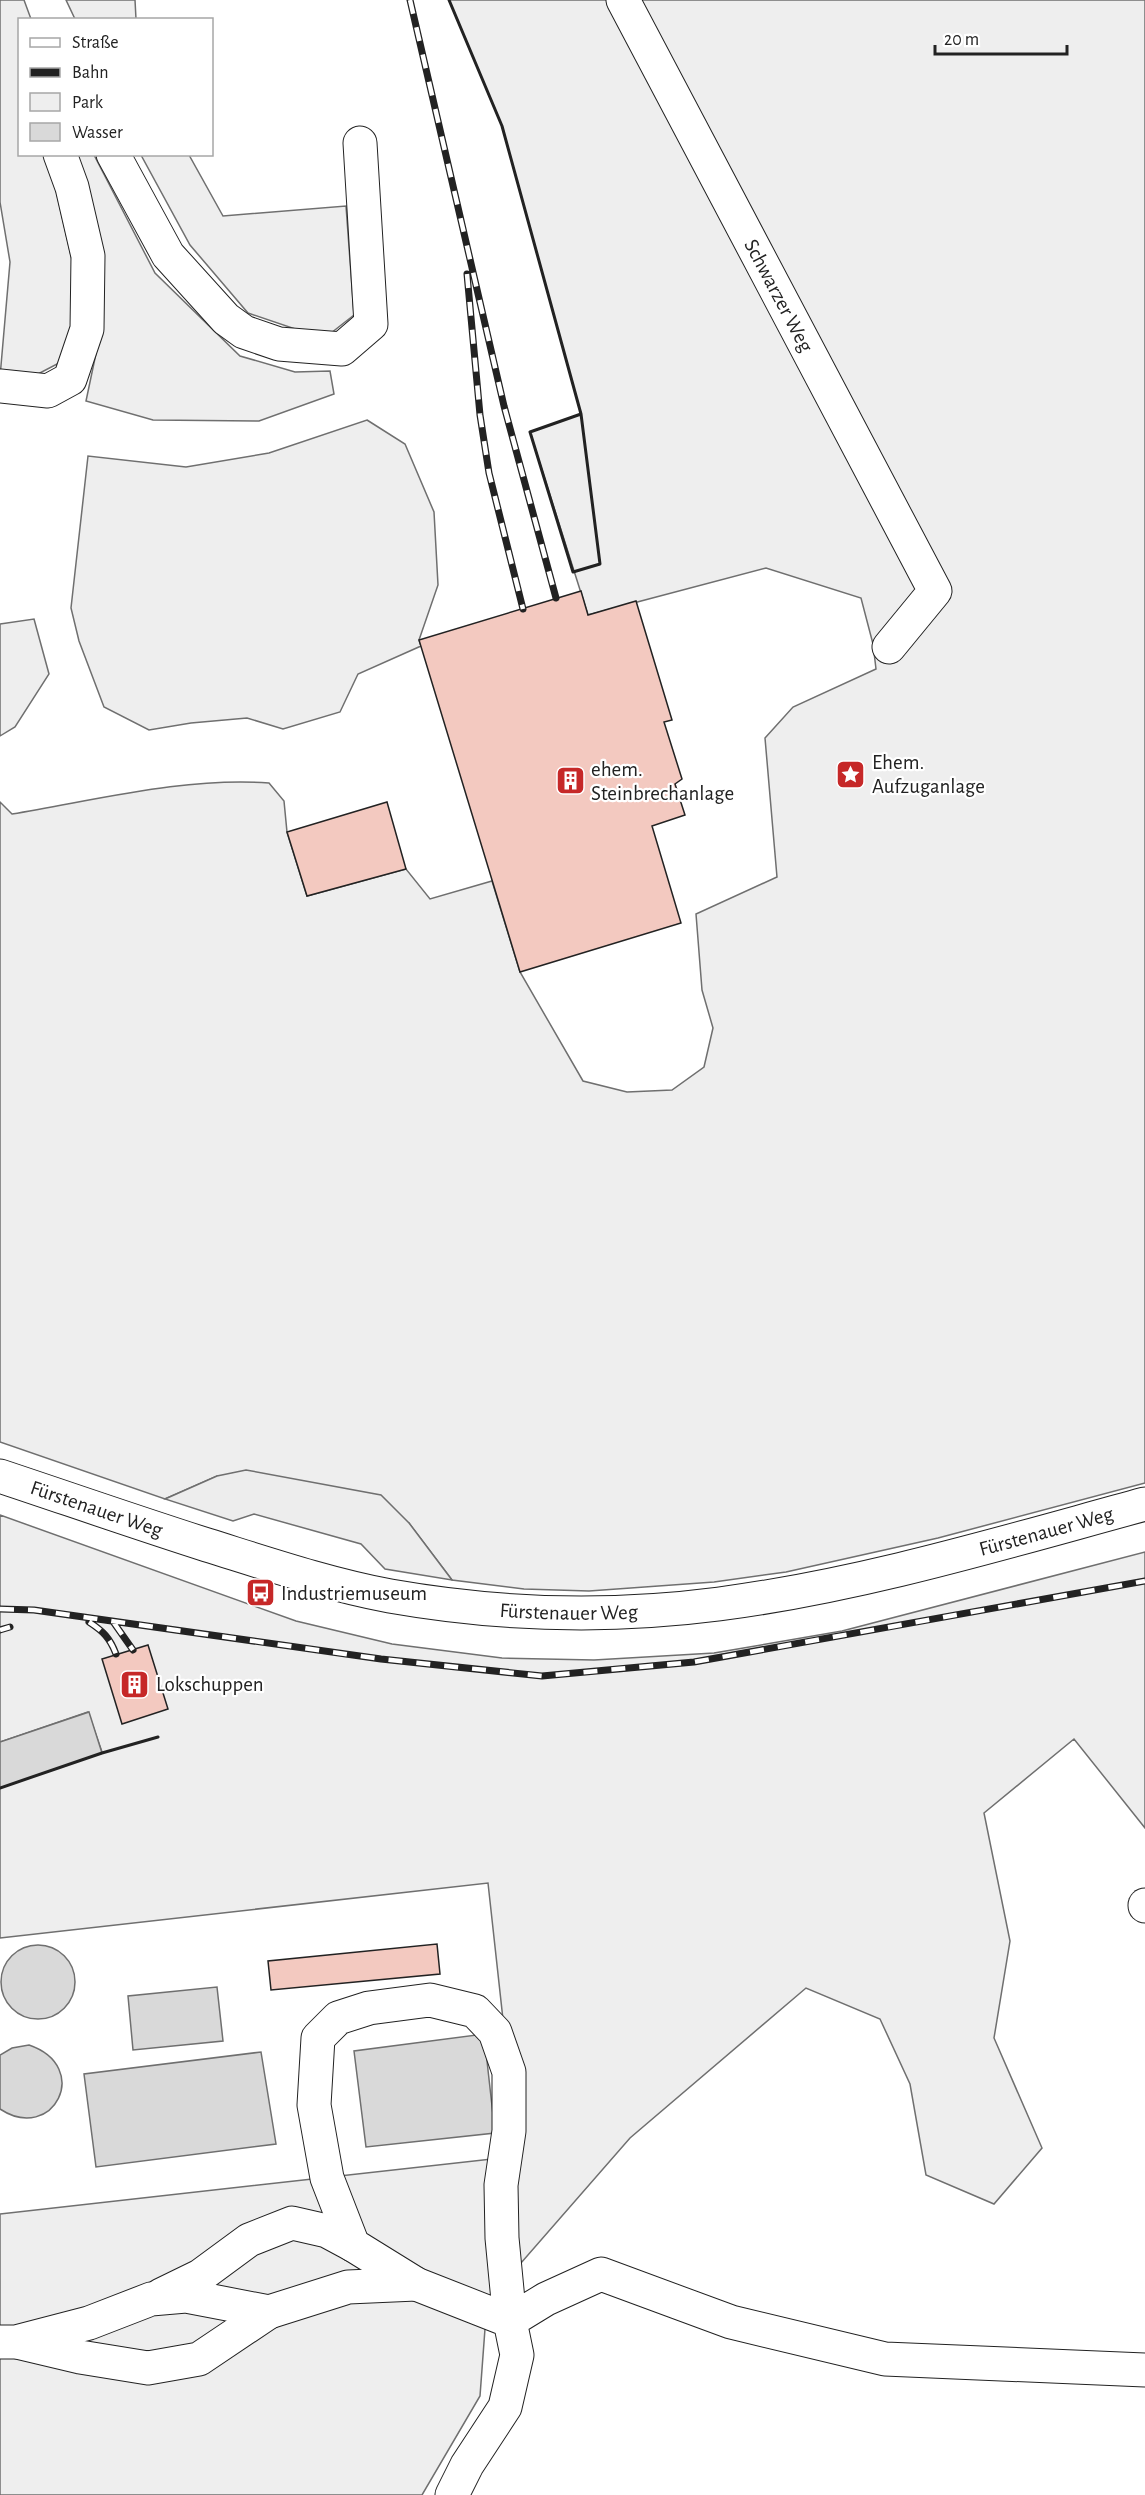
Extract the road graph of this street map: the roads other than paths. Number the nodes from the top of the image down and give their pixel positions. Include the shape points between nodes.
1 (623, 0) edge
2 (360, 142) dead end
3 (61, 156) edge
4 (114, 156) edge
5 (0, 386) edge
6 (889, 647) dead end
7 (0, 1476) edge
8 (1145, 1504) edge
9 (353, 2245) junction
10 (416, 2284) junction
11 (151, 2299) junction
12 (269, 2312) junction
13 (510, 2321) junction
14 (8, 2342) edge
15 (1145, 2370) edge
16 (452, 2495) edge

1 - 6 street, Schwarzer Weg via 935,591
2 - 4 street via 370,324 342,349 279,344 244,332 226,319 168,255
3 - 5 street via 88,256 87,329 70,379 48,391
7 - 8 street, Fürstenauer Weg via 274,1568 321,1580 453,1605 557,1612 657,1610 789,1593 944,1558
9 - 10 street
9 - 11 street via 327,2231 292,2223 249,2240 200,2276
9 - 13 street via 327,2178 314,2105 318,2038 338,2018 369,2008 430,2000 475,2011 495,2032 509,2072 509,2131 501,2185
10 - 12 street via 348,2287
10 - 13 street
11 - 12 street via 186,2296
11 - 14 street via 89,2323
12 - 14 street via 199,2359 148,2368
13 - 15 street via 601,2274 731,2322 885,2359
13 - 16 street via 517,2355 505,2407

